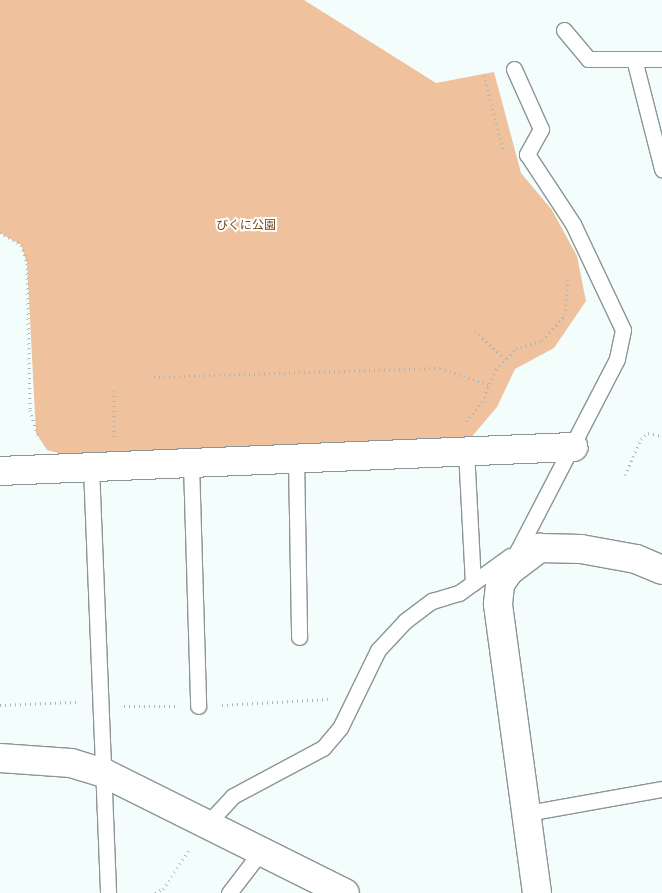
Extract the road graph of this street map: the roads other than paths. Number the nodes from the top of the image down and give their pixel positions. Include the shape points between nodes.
1 (564, 30) dead end
2 (634, 59) junction
3 (662, 59) edge
4 (514, 68) dead end
5 (662, 169) edge
6 (463, 440) junction
7 (573, 447) junction
8 (296, 458) junction
9 (191, 463) junction
10 (91, 468) junction
11 (0, 472) edge
12 (521, 554) junction
13 (662, 570) edge
14 (473, 583) junction
15 (299, 637) dead end
16 (198, 706) dead end
17 (0, 758) edge
18 (104, 773) junction
19 (662, 789) edge
20 (527, 813) junction
21 (208, 824) junction
22 (262, 850) junction
23 (108, 893) edge
24 (229, 893) edge
25 (345, 893) edge
26 (537, 893) edge

1 - 2 lane via 588,59
2 - 3 lane
2 - 5 lane
4 - 7 lane via 541,130 527,154 573,224 622,330 617,359
6 - 7 street
6 - 8 street
6 - 14 lane
7 - 12 lane
8 - 9 street
8 - 15 lane
9 - 10 street
9 - 16 lane
10 - 11 street
10 - 18 lane
12 - 13 street via 540,548 581,549 636,559
12 - 14 lane
12 - 20 street via 500,584 498,604
14 - 21 lane via 432,601 378,650 340,728 323,748 233,796
17 - 18 street via 70,763
18 - 21 street
18 - 23 lane
19 - 20 lane
20 - 26 street
21 - 22 street
22 - 24 lane
22 - 25 street

